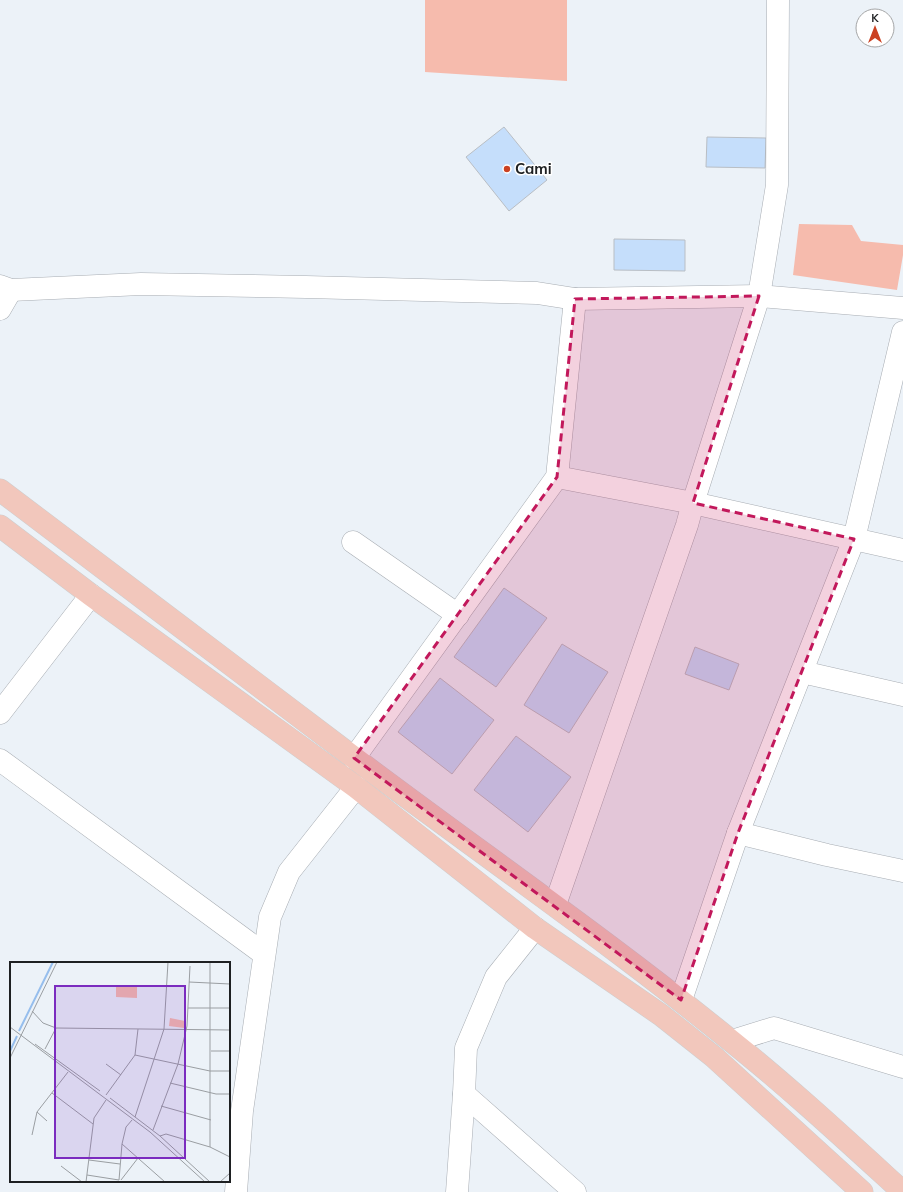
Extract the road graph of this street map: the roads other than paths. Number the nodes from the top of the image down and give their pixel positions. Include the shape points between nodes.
1 (778, 0) edge
2 (5, 288) edge
3 (759, 296) junction
4 (575, 299) junction
5 (903, 308) edge
6 (0, 309) edge
7 (903, 332) edge
8 (557, 476) junction
9 (0, 490) edge
10 (693, 503) junction
11 (0, 526) edge
12 (854, 538) junction
13 (353, 542) dead end
14 (903, 550) edge
15 (91, 595) junction
16 (458, 615) junction
17 (802, 672) junction
18 (903, 695) edge
19 (0, 713) edge
20 (354, 758) junction
21 (0, 760) edge
22 (356, 787) junction
23 (738, 833) junction
24 (903, 871) edge
25 (556, 905) junction
26 (535, 928) junction
27 (264, 954) junction
28 (681, 1000) junction
29 (732, 1040) junction
30 (716, 1060) junction
31 (903, 1067) edge
32 (464, 1094) junction
33 (236, 1192) edge
34 (457, 1192) edge
35 (575, 1192) edge
36 (862, 1192) edge
37 (903, 1192) edge

1 - 3 street via 777,185
2 - 4 street via 141,284 306,286 537,293
2 - 6 street
3 - 4 street
3 - 5 street
3 - 10 street
4 - 8 street
7 - 12 street
8 - 10 street
8 - 16 street
9 - 20 main road
10 - 12 street
10 - 25 street
11 - 15 main road
12 - 14 street
12 - 17 street
13 - 16 street
15 - 19 street
15 - 22 main road
16 - 20 street
17 - 18 street
17 - 23 street
20 - 25 main road
21 - 27 street
22 - 26 main road
22 - 27 street via 290,872 270,917
23 - 24 street
23 - 28 street
25 - 28 main road
26 - 30 main road via 661,1015
26 - 32 street via 496,976 466,1048
27 - 33 street via 242,1111
28 - 29 main road
29 - 30 main road
29 - 31 street via 774,1028
29 - 37 main road
30 - 36 main road
32 - 34 street
32 - 35 street

